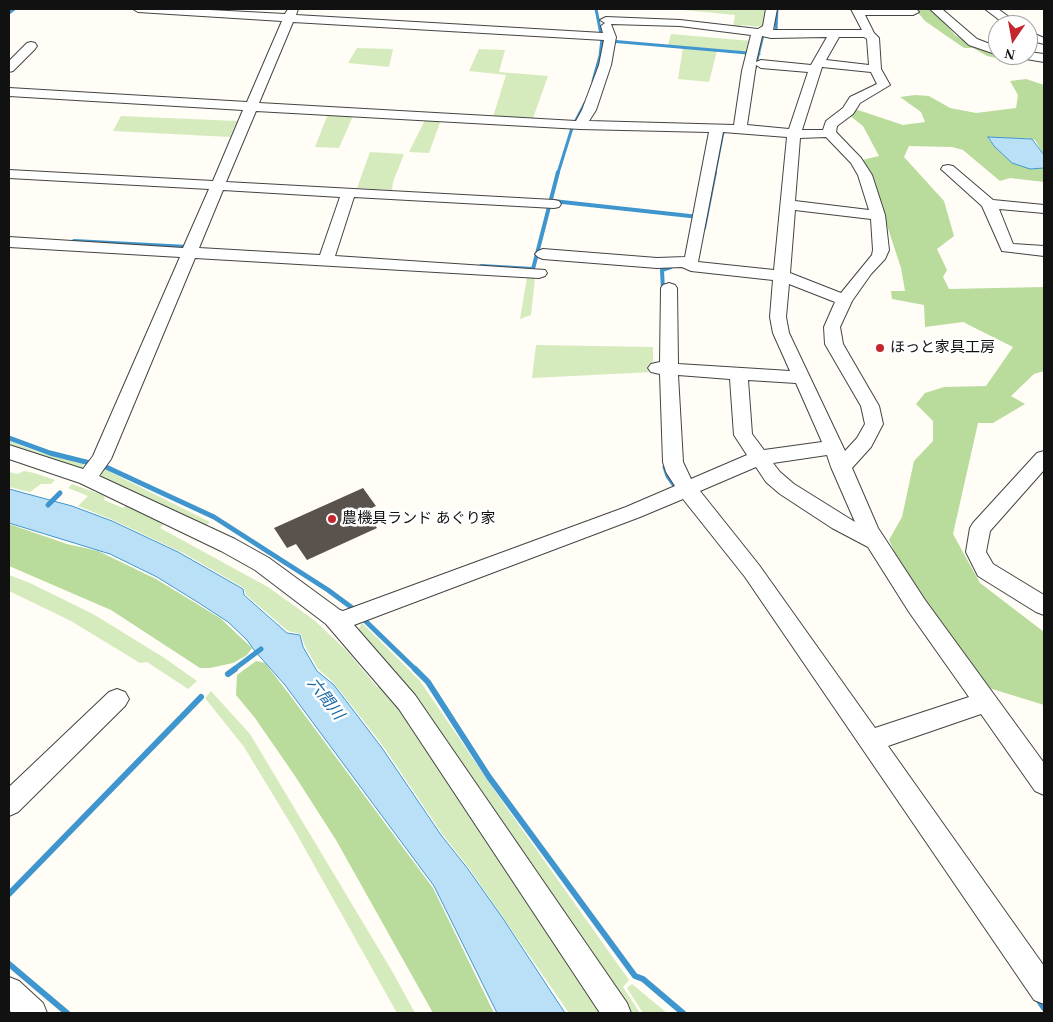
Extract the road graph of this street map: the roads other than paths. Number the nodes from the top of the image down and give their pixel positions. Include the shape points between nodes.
1 (138, 9) edge
2 (163, 9) edge
3 (771, 9) edge
4 (936, 9) edge
5 (857, 10) edge
6 (215, 11) edge
7 (913, 12) dead end
8 (604, 14) edge
9 (289, 16) edge
10 (766, 33) junction
11 (836, 33) junction
12 (866, 33) junction
13 (607, 38) junction
14 (31, 46) dead end
15 (988, 47) edge
16 (755, 56) junction
17 (817, 66) junction
18 (9, 68) edge
19 (875, 70) junction
20 (9, 92) edge
21 (251, 105) junction
22 (576, 125) junction
23 (717, 128) junction
24 (740, 129) junction
25 (794, 133) junction
26 (829, 133) junction
27 (948, 169) dead end
28 (9, 174) edge
29 (216, 183) junction
30 (349, 192) junction
31 (551, 204) dead end
32 (989, 204) junction
33 (789, 205) junction
34 (1044, 209) edge
35 (878, 215) junction
36 (9, 242) edge
37 (187, 250) junction
38 (1044, 251) edge
39 (544, 254) dead end
40 (327, 258) junction
41 (688, 264) junction
42 (539, 274) dead end
43 (782, 276) junction
44 (669, 288) dead end
45 (844, 300) junction
46 (662, 369) junction
47 (739, 374) junction
48 (801, 377) junction
49 (9, 452) edge
50 (838, 457) junction
51 (759, 458) junction
52 (1044, 458) edge
53 (95, 469) junction
54 (682, 492) junction
55 (876, 541) junction
56 (1044, 606) edge
57 (349, 616) junction
58 (117, 699) dead end
59 (985, 702) junction
60 (870, 741) junction
61 (1044, 783) edge
62 (9, 804) edge
63 (1041, 980) edge
64 (9, 991) edge
65 (33, 1013) edge
66 (617, 1013) edge

1 - 2 street
2 - 6 street
3 - 10 street
4 - 15 street via 973,42
5 - 7 street
5 - 12 street via 869,29
6 - 9 street
8 - 10 street
8 - 13 street
9 - 13 street
9 - 21 street
10 - 11 street
10 - 16 street via 757,34
11 - 12 street
11 - 17 street
12 - 19 street via 873,38
13 - 22 street via 599,86 589,110
14 - 18 street
16 - 17 street
16 - 24 street
17 - 19 street
17 - 25 street
19 - 26 street via 884,85 855,100 848,111 831,124
20 - 21 street
21 - 22 street
21 - 29 street
22 - 23 street
23 - 24 street
23 - 41 street via 692,260
24 - 25 street
25 - 26 street
25 - 33 street
26 - 35 street via 861,168
27 - 32 street
28 - 29 street
29 - 30 street
29 - 37 street
30 - 31 street
30 - 40 street
32 - 34 street
32 - 38 street via 1007,248
33 - 35 street
33 - 43 street
35 - 45 street via 879,256 864,270
36 - 37 street
37 - 40 street
37 - 53 street
39 - 41 street
40 - 42 street
41 - 43 street
43 - 45 street
43 - 48 street via 778,317 781,333
44 - 46 street
45 - 50 street via 832,327 832,336 870,406 874,424 864,442
46 - 47 street
46 - 54 street via 673,462
47 - 48 street
47 - 51 street via 743,435
48 - 50 street
49 - 53 street
50 - 51 street
50 - 55 street
51 - 54 street
51 - 55 street via 787,489
52 - 56 street via 980,528 976,552 985,570
53 - 57 street
54 - 57 street
54 - 60 street via 739,553 775,617
55 - 59 street
57 - 66 street
58 - 62 street
59 - 60 street
59 - 61 street
60 - 63 street
64 - 65 street

